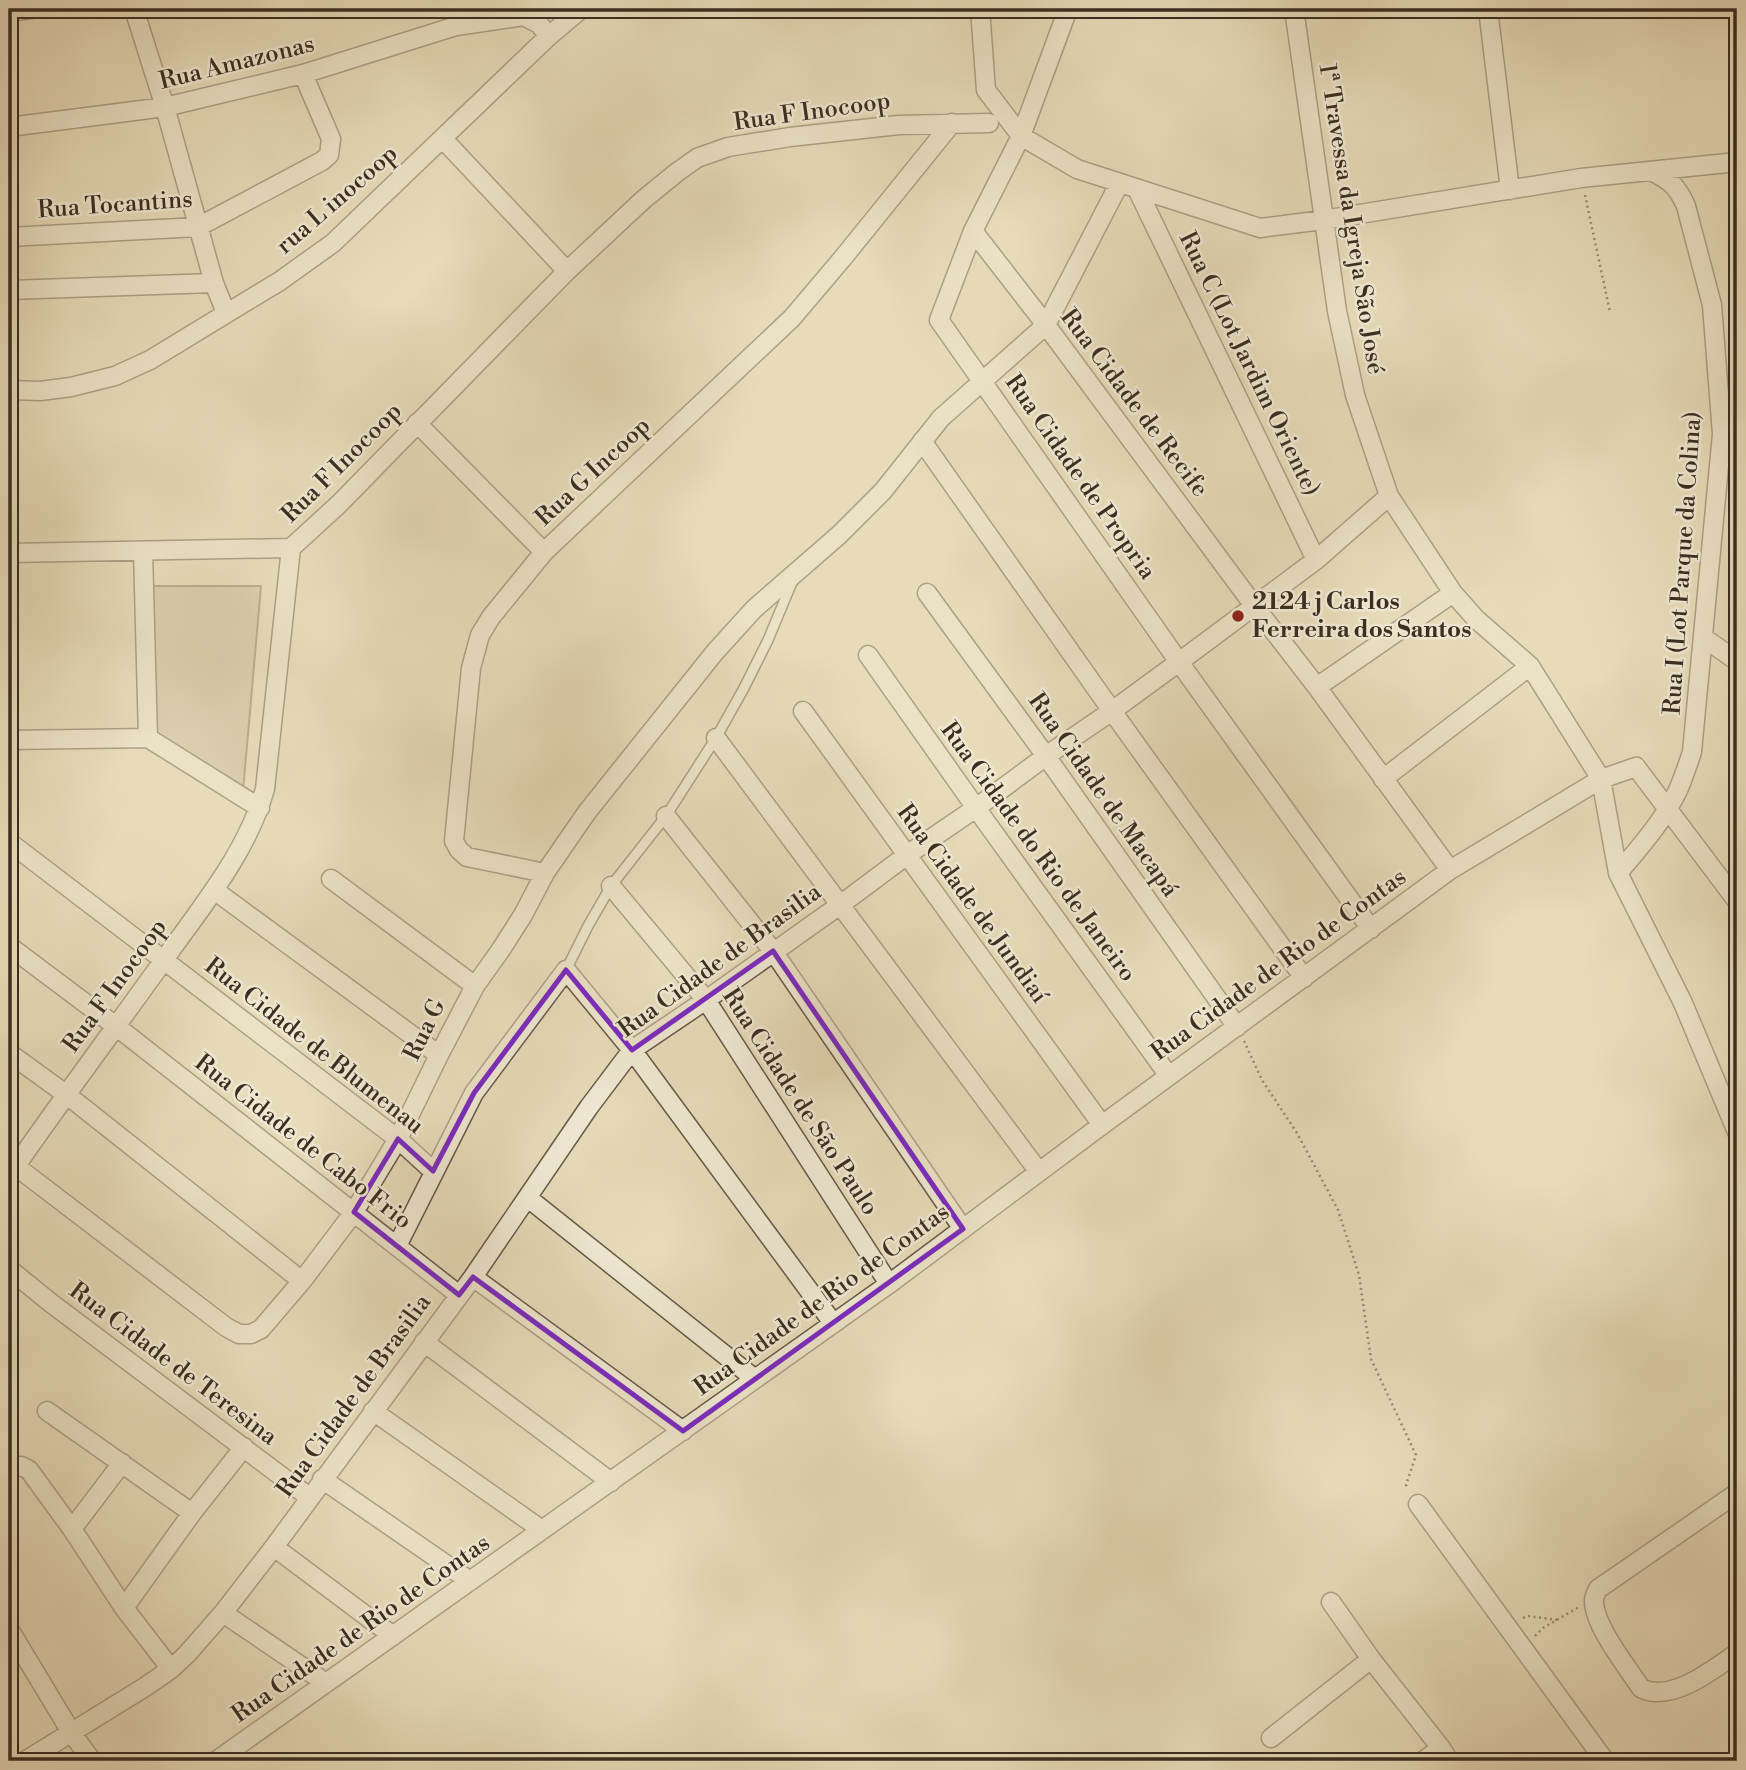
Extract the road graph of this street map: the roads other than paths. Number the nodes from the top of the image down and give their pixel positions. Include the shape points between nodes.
1 (31, 9) edge
2 (134, 9) edge
3 (581, 9) edge
4 (980, 9) edge
5 (1068, 9) edge
6 (1294, 9) edge
7 (1488, 9) edge
8 (9, 12) edge
9 (523, 12) edge
10 (549, 36) junction
11 (303, 74) junction
12 (164, 107) junction
13 (952, 123) junction
14 (989, 123) dead end
15 (9, 127) edge
16 (1021, 136) junction
17 (443, 139) junction
18 (1737, 162) edge
19 (1651, 171) junction
20 (1118, 188) dead end
21 (1137, 189) junction
22 (1510, 190) junction
23 (1323, 220) junction
24 (198, 227) junction
25 (973, 230) junction
26 (9, 237) edge
27 (568, 271) junction
28 (214, 283) junction
29 (9, 290) edge
30 (226, 313) junction
31 (1046, 325) junction
32 (984, 381) junction
33 (9, 390) edge
34 (416, 423) junction
35 (922, 441) junction
36 (1389, 496) junction
37 (291, 548) junction
38 (143, 551) junction
39 (544, 552) junction
40 (9, 553) edge
41 (1316, 560) junction
42 (796, 574) junction
43 (927, 593) dead end
44 (1453, 593) junction
45 (1255, 607) junction
46 (1704, 638) junction
47 (868, 655) dead end
48 (1737, 661) edge
49 (1179, 662) junction
50 (1530, 666) junction
51 (1317, 687) junction
52 (803, 711) dead end
53 (1112, 711) junction
54 (148, 738) junction
55 (716, 738) junction
56 (9, 740) edge
57 (1046, 756) junction
58 (1383, 779) junction
59 (1601, 779) junction
60 (260, 808) junction
61 (975, 808) junction
62 (1667, 808) junction
63 (666, 816) junction
64 (9, 842) edge
65 (907, 855) junction
66 (1450, 870) junction
67 (545, 873) junction
68 (1618, 873) junction
69 (331, 879) dead end
70 (611, 886) junction
71 (214, 890) junction
72 (1737, 901) edge
73 (840, 905) junction
74 (1371, 929) junction
75 (9, 946) edge
76 (773, 951) junction
77 (164, 961) junction
78 (566, 970) junction
79 (1304, 978) junction
80 (475, 986) junction
81 (706, 1000) junction
82 (117, 1027) junction
83 (1237, 1027) junction
84 (632, 1050) junction
85 (9, 1053) edge
86 (439, 1055) junction
87 (1169, 1076) junction
88 (67, 1095) junction
89 (1102, 1125) junction
90 (1737, 1132) edge
91 (398, 1139) junction
92 (11, 1168) edge
93 (433, 1171) junction
94 (1039, 1172) junction
95 (528, 1198) junction
96 (354, 1212) junction
97 (963, 1229) junction
98 (397, 1247) junction
99 (9, 1269) edge
100 (473, 1277) junction
101 (302, 1281) junction
102 (889, 1284) junction
103 (459, 1295) junction
104 (833, 1323) junction
105 (424, 1342) junction
106 (755, 1379) junction
107 (47, 1411) dead end
108 (373, 1411) junction
109 (683, 1431) junction
110 (244, 1447) junction
111 (122, 1462) junction
112 (9, 1468) edge
113 (323, 1479) junction
114 (611, 1482) junction
115 (1737, 1493) edge
116 (309, 1497) junction
117 (1418, 1504) road end
118 (192, 1513) junction
119 (72, 1529) junction
120 (542, 1530) junction
121 (274, 1547) junction
122 (470, 1581) junction
123 (1331, 1602) dead end
124 (124, 1608) junction
125 (223, 1613) junction
126 (9, 1629) edge
127 (393, 1636) junction
128 (1737, 1653) edge
129 (1371, 1659) junction
130 (171, 1669) junction
131 (326, 1683) junction
132 (71, 1732) junction
133 (1271, 1738) dead end
134 (1445, 1755) edge
135 (25, 1761) edge
136 (92, 1761) edge
137 (216, 1761) edge
138 (1423, 1761) edge
139 (1605, 1761) edge

1 - 8 street
2 - 12 street
3 - 10 street, rua L inocoop
4 - 16 street via 986,90
5 - 16 street
6 - 23 street, 1ª Travessa da Igreja São José
7 - 22 street
9 - 10 street, Rua Amazonas
9 - 11 street, Rua Amazonas via 456,26
10 - 17 street, rua L inocoop
11 - 12 street, Rua Amazonas
11 - 24 street, Rua Tocantins via 331,138 329,155
12 - 15 street, Rua Amazonas
12 - 24 street
13 - 14 street, Rua F Inocoop
13 - 27 street, Rua F Inocoop via 790,137 697,158 643,200
13 - 39 street, Rua G Incoop via 792,318
16 - 21 street via 1077,169
16 - 25 street
17 - 27 street
17 - 30 street, rua L inocoop via 333,243
18 - 19 street
19 - 22 street
19 - 46 street, Rua I (Lot Parque da Colina) via 1670,181 1683,200 1712,304 1722,434
20 - 31 street
21 - 23 street via 1260,228
21 - 41 street, Rua C (Lot Jardim Oriente)
22 - 23 street
23 - 36 street, 1ª Travessa da Igreja São José via 1355,395
24 - 26 street, Rua Tocantins
24 - 28 street
25 - 31 street, Rua Cidade de Recife
25 - 32 street, Rua Cidade de Propria via 939,320
27 - 34 street, Rua F Inocoop
28 - 29 street
28 - 30 street
30 - 33 street, rua L inocoop via 115,376 71,387
31 - 32 street, Rua G
31 - 45 street, Rua Cidade de Recife
32 - 35 street, Rua G
32 - 49 street, Rua Cidade de Propria
34 - 37 street, Rua F Inocoop
34 - 39 street
35 - 42 street, Rua G via 883,491
35 - 53 street
36 - 41 street, Rua Cidade de Brasilia
36 - 44 street, 1ª Travessa da Igreja São José
37 - 38 street
37 - 60 street, Rua F Inocoop
38 - 40 street
38 - 54 street
39 - 67 street, Rua G Incoop via 480,635 471,668 454,841 467,857
41 - 45 street, Rua Cidade de Brasilia
42 - 55 lane via 768,640
42 - 67 street, Rua G via 754,609 715,652 587,812
43 - 57 street, Rua Cidade de Macapá
44 - 50 street, 1ª Travessa da Igreja São José
44 - 51 street
45 - 49 street, Rua Cidade de Brasilia
45 - 51 street, Rua Cidade de Recife
46 - 48 street
46 - 62 street, Rua I (Lot Parque da Colina) via 1692,752
47 - 61 street, Rua Cidade do Rio de Janeiro
49 - 53 street, Rua Cidade de Brasilia
49 - 74 street, Rua Cidade de Propria
50 - 58 street
50 - 59 street, 1ª Travessa da Igreja São José
51 - 58 street, Rua Cidade de Recife
52 - 65 street, Rua Cidade de Jundiaí
53 - 57 street, Rua Cidade de Brasilia
53 - 79 street
54 - 56 street
54 - 60 street
55 - 63 lane
55 - 73 street
57 - 61 street, Rua Cidade de Brasilia
57 - 83 street, Rua Cidade de Macapá
58 - 66 street, Rua Cidade de Recife
59 - 62 street, Rua Cidade de Rio de Contas via 1636,767
59 - 66 street, Rua Cidade de Rio de Contas
59 - 68 street
60 - 71 street, Rua F Inocoop
61 - 65 street, Rua Cidade de Brasilia
61 - 87 street, Rua Cidade do Rio de Janeiro
62 - 68 street, Rua I (Lot Parque da Colina)
62 - 72 street
63 - 70 lane
63 - 76 street
64 - 77 street, Rua Cidade de Blumenau
65 - 73 street, Rua Cidade de Brasilia
65 - 89 street, Rua Cidade de Jundiaí
66 - 74 street, Rua Cidade de Rio de Contas
67 - 80 street, Rua G
68 - 90 street via 1682,1003
69 - 80 street
70 - 78 lane
70 - 81 street, Rua Cidade de São Paulo
71 - 77 street, Rua F Inocoop
71 - 86 street
73 - 76 street, Rua Cidade de Brasilia
73 - 94 street
74 - 79 street, Rua Cidade de Rio de Contas
75 - 82 street, Rua Cidade de Cabo Frio
76 - 81 street, Rua Cidade de Brasilia
76 - 97 street
77 - 82 street, Rua F Inocoop
77 - 91 street, Rua Cidade de Blumenau
78 - 84 street
78 - 93 street via 474,1093
79 - 83 street, Rua Cidade de Rio de Contas
80 - 86 street, Rua G
81 - 84 street, Rua Cidade de Brasilia
81 - 102 street, Rua Cidade de São Paulo
82 - 88 street, Rua F Inocoop
82 - 96 street, Rua Cidade de Cabo Frio
83 - 87 street, Rua Cidade de Rio de Contas
84 - 95 street, Rua Cidade de Brasilia
84 - 104 street
85 - 88 street
86 - 91 street, Rua G
87 - 89 street, Rua Cidade de Rio de Contas
88 - 92 street, Rua F Inocoop
88 - 101 street
89 - 94 street, Rua Cidade de Rio de Contas
91 - 93 street, Rua Cidade de Blumenau
91 - 96 street, Rua G
92 - 101 street, Rua G via 239,1334 261,1329
93 - 98 street
94 - 97 street, Rua Cidade de Rio de Contas
95 - 100 street, Rua Cidade de Brasilia
95 - 106 street
96 - 98 street, Rua Cidade de Cabo Frio
96 - 101 street, Rua G
97 - 102 street, Rua Cidade de Rio de Contas
98 - 103 street, Rua Cidade de Cabo Frio
99 - 110 street, Rua Cidade de Teresina
100 - 103 street, Rua Cidade de Brasilia
100 - 109 street
102 - 104 street, Rua Cidade de Rio de Contas
103 - 105 street, Rua Cidade de Brasilia
104 - 106 street, Rua Cidade de Rio de Contas
105 - 108 street, Rua Cidade de Brasilia
105 - 114 street
106 - 109 street, Rua Cidade de Rio de Contas
107 - 111 street
108 - 113 street, Rua Cidade de Brasilia
108 - 120 street
109 - 114 street, Rua Cidade de Rio de Contas
110 - 116 street, Rua Cidade de Teresina
110 - 118 street
111 - 118 street
111 - 119 street
112 - 119 street via 29,1470
113 - 116 street, Rua Cidade de Brasilia
113 - 122 street
114 - 120 street, Rua Cidade de Rio de Contas
115 - 128 street via 1598,1589 1594,1598 1604,1632 1641,1688 1650,1693 1678,1689
116 - 121 street, Rua Cidade de Brasilia
117 - 139 street
118 - 124 street
119 - 124 street
120 - 122 street, Rua Cidade de Rio de Contas
121 - 125 street, Rua Cidade de Brasilia
121 - 127 street
122 - 127 street, Rua Cidade de Rio de Contas
123 - 129 street
124 - 130 street
125 - 130 street, Rua Cidade de Brasilia
125 - 131 street
126 - 132 street
127 - 131 street, Rua Cidade de Rio de Contas
129 - 133 street
129 - 134 street
130 - 132 street, Rua Cidade de Brasilia
131 - 137 street, Rua Cidade de Rio de Contas
132 - 135 street, Rua Cidade de Brasilia
132 - 136 street
134 - 138 street

